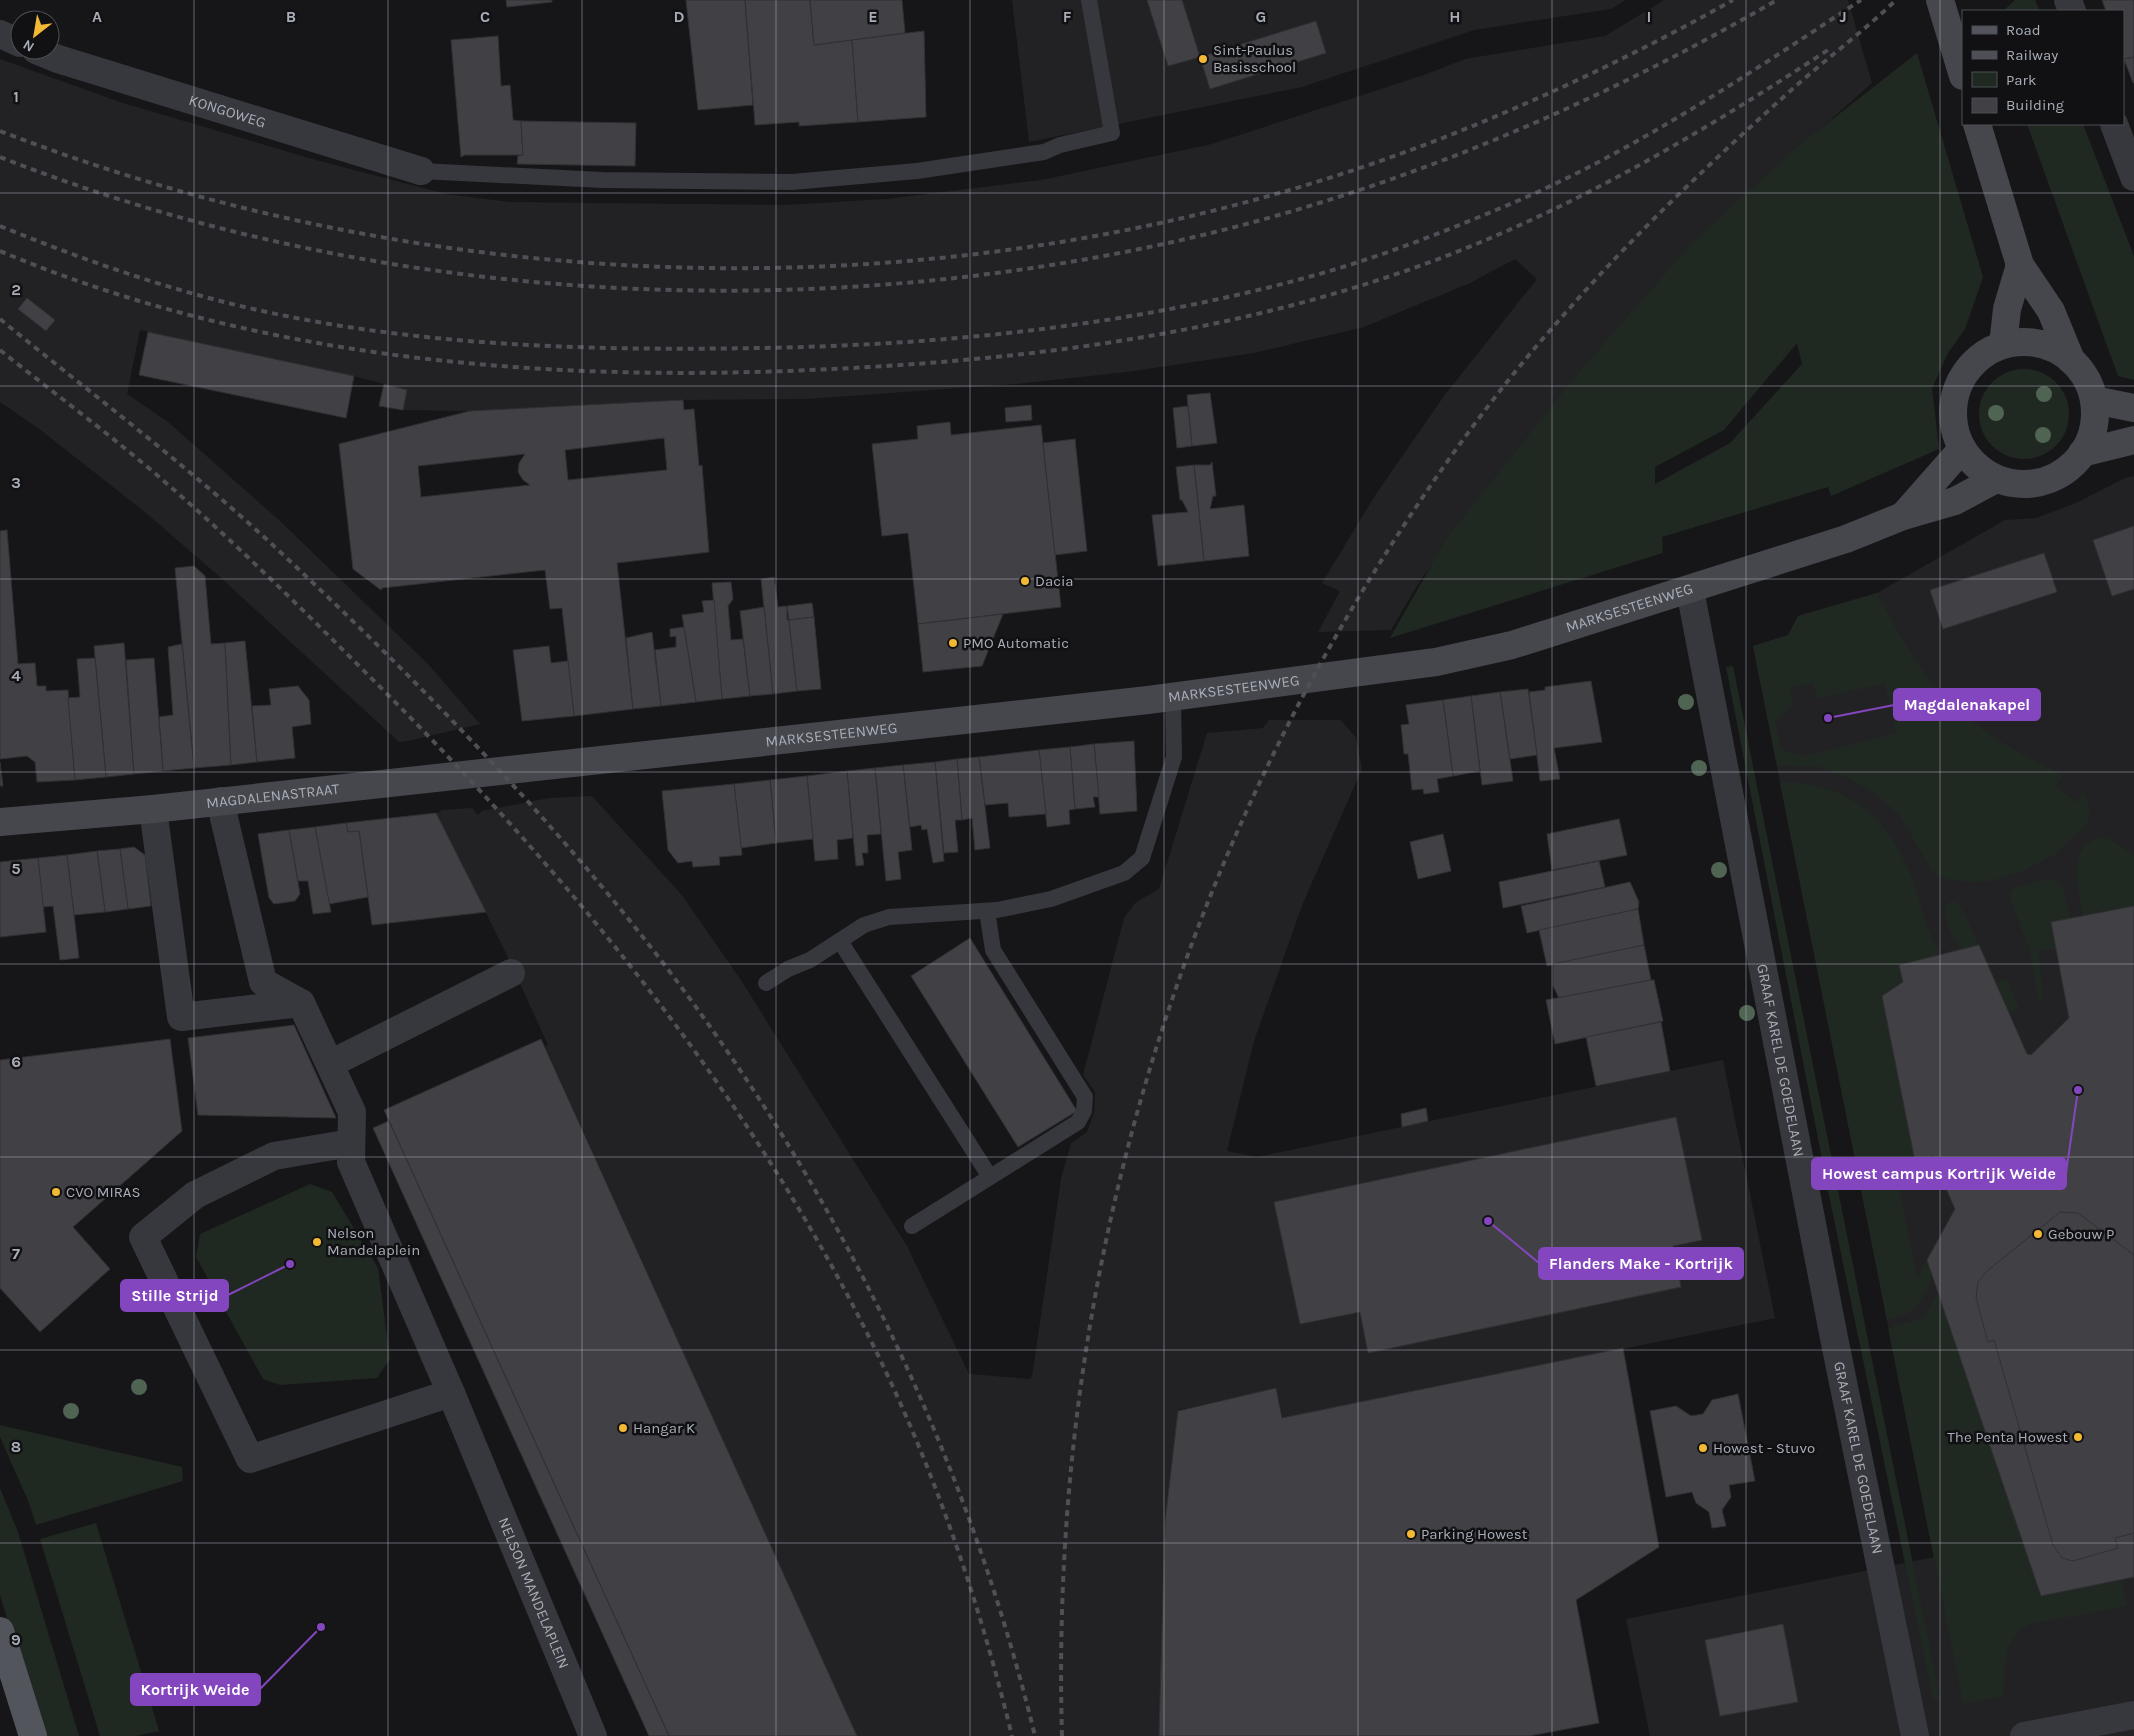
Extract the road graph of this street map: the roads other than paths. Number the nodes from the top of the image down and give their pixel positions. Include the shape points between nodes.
1 (1088, 0) edge
2 (1940, 0) edge
3 (58, 60) edge
4 (1962, 73) edge
5 (1977, 125) edge
6 (2114, 125) edge
7 (421, 171) joint
8 (2134, 177) edge
9 (2020, 265) junction
10 (2003, 345) junction
11 (2071, 360) junction
12 (2094, 400) junction
13 (2134, 408) edge
14 (2134, 440) edge
15 (1962, 449) junction
16 (2082, 453) junction
17 (1996, 478) junction
18 (1903, 516) junction
19 (1690, 590) junction
20 (1173, 697) junction
21 (545, 767) joint
22 (220, 801) junction
23 (153, 809) junction
24 (0, 822) edge
25 (987, 911) junction
26 (840, 941) junction
27 (511, 973) dead end
28 (766, 983) dead end
29 (301, 1003) junction
30 (330, 1064) junction
31 (351, 1143) junction
32 (990, 1177) junction
33 (912, 1226) dead end
34 (451, 1393) junction
35 (0, 1630) edge
36 (2134, 1715) edge
37 (33, 1736) edge
38 (593, 1736) edge
39 (1915, 1736) edge
40 (2024, 1736) edge

1 - 7 lane via 1112,133 1044,152 917,171 792,182 602,180
2 - 4 street
3 - 7 street, KONGOWEG
5 - 9 street
6 - 8 street
9 - 10 street via 2007,309
9 - 11 street via 2051,311
10 - 11 street via 2028,342 2051,348
10 - 15 street via 1980,357 1963,376 1954,400 1953,425
11 - 12 street via 2086,378
12 - 13 street
12 - 16 street via 2096,422
14 - 16 street
15 - 17 street via 1976,466
15 - 18 street, MARKSESTEENWEG
16 - 17 street via 2059,475 2038,483 2017,484
17 - 18 street, MARKSESTEENWEG via 1955,501
18 - 19 street, MARKSESTEENWEG via 1846,539
19 - 20 street, MARKSESTEENWEG via 1512,645 1436,662
19 - 39 street, GRAAF KAREL DE GOEDELAAN
20 - 21 street, MARKSESTEENWEG
20 - 25 lane via 1174,757 1142,858 1124,873 1051,899
21 - 22 street, MAGDALENASTRAAT
22 - 23 street, MAGDALENASTRAAT
22 - 29 street via 263,982
23 - 24 street, MAGDALENASTRAAT
23 - 29 street via 181,1017
25 - 26 lane via 889,917 864,925
25 - 32 lane via 993,950 1085,1097 1084,1111 1078,1122
26 - 28 lane
26 - 32 lane
27 - 30 street
29 - 30 street, NELSON MANDELAPLEIN
30 - 31 street, NELSON MANDELAPLEIN via 352,1112
31 - 34 street, NELSON MANDELAPLEIN via 351,1162
31 - 34 street via 274,1156 195,1195 143,1237 250,1459
32 - 33 lane
34 - 38 street, NELSON MANDELAPLEIN
35 - 37 main road
36 - 40 street

